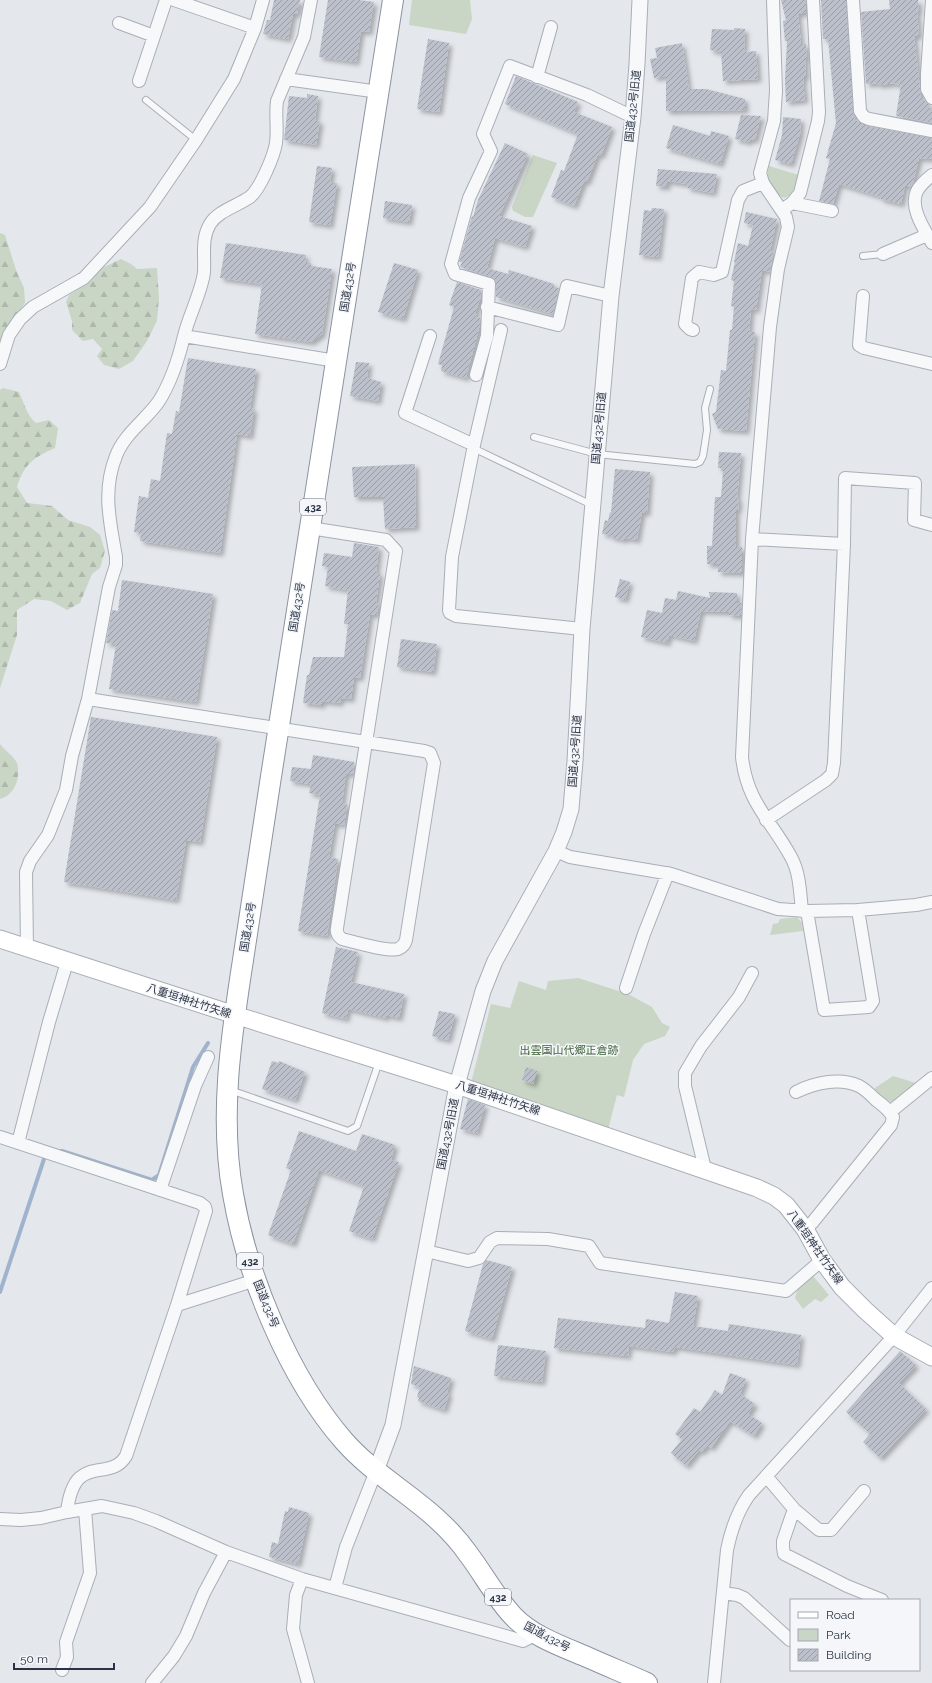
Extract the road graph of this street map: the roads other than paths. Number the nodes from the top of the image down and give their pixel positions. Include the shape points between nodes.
1 (166, 0) edge
2 (174, 0) edge
3 (263, 0) edge
4 (311, 0) edge
5 (393, 0) edge
6 (640, 0) edge
7 (773, 0) edge
8 (813, 0) edge
9 (853, 0) edge
10 (932, 0) edge
11 (119, 23) dead end
12 (551, 27) dead end
13 (255, 28) junction
14 (154, 36) junction
15 (537, 77) junction
16 (286, 79) junction
17 (139, 81) dead end
18 (379, 92) junction
19 (932, 98) edge
20 (146, 100) dead end
21 (633, 117) junction
22 (932, 131) edge
23 (196, 140) junction
24 (932, 174) edge
25 (763, 183) junction
26 (792, 203) junction
27 (782, 210) junction
28 (832, 211) dead end
29 (930, 239) edge
30 (883, 254) joint
31 (863, 256) dead end
32 (611, 296) junction
33 (862, 296) dead end
34 (487, 307) junction
35 (501, 330) dead end
36 (693, 330) dead end
37 (184, 336) junction
38 (430, 336) dead end
39 (336, 361) junction
40 (0, 364) edge
41 (932, 364) edge
42 (476, 375) dead end
43 (710, 389) dead end
44 (534, 437) dead end
45 (473, 447) junction
46 (597, 454) junction
47 (593, 506) junction
48 (932, 525) edge
49 (310, 528) junction
50 (752, 539) junction
51 (844, 544) junction
52 (582, 629) junction
53 (88, 699) junction
54 (278, 728) junction
55 (366, 742) junction
56 (766, 820) junction
57 (556, 851) junction
58 (668, 873) junction
59 (932, 902) edge
60 (858, 910) junction
61 (805, 911) junction
62 (0, 939) edge
63 (27, 948) junction
64 (67, 962) junction
65 (752, 973) dead end
66 (626, 988) dead end
67 (235, 1015) junction
68 (208, 1057) dead end
69 (380, 1061) junction
70 (932, 1078) edge
71 (457, 1085) junction
72 (228, 1090) junction
73 (796, 1092) dead end
74 (890, 1112) junction
75 (0, 1137) edge
76 (18, 1143) junction
77 (705, 1169) junction
78 (160, 1190) junction
79 (805, 1229) junction
80 (426, 1251) junction
81 (822, 1260) junction
82 (256, 1280) junction
83 (932, 1288) edge
84 (177, 1305) junction
85 (894, 1336) junction
86 (932, 1357) edge
87 (376, 1471) junction
88 (766, 1476) junction
89 (864, 1491) dead end
90 (85, 1509) junction
91 (794, 1509) junction
92 (67, 1512) junction
93 (1, 1523) edge
94 (226, 1552) junction
95 (302, 1579) junction
96 (334, 1588) junction
97 (724, 1593) junction
98 (880, 1599) edge
99 (537, 1634) junction
100 (790, 1640) edge
101 (62, 1670) dead end
102 (152, 1683) edge
103 (308, 1683) edge
104 (648, 1683) edge
105 (714, 1683) edge

1 - 14 street
2 - 13 street
3 - 13 street
4 - 16 street via 304,37
5 - 18 highway, 国道432号 / 432
6 - 21 street, 国道432号旧道
7 - 25 street via 776,90 774,121 761,168
8 - 26 street via 819,112 800,193
9 - 22 street via 861,115 869,119
10 - 19 street via 927,74 928,89
11 - 14 street
12 - 15 street
13 - 23 street via 234,80
14 - 17 street
15 - 21 street via 587,95
15 - 34 street via 510,66 483,134 491,151 469,198 451,264 455,274 489,284
16 - 18 street
16 - 37 street via 277,101 277,136 274,150 256,191 217,216 207,230 202,279
18 - 39 highway, 国道432号 / 432
20 - 23 lane
21 - 32 street, 国道432号旧道
23 - 40 street via 150,207 84,278 33,307 20,319 10,335
24 - 29 street via 918,190 915,199 918,215
25 - 27 street
25 - 36 street via 743,192 738,200 722,272 714,275 700,272 692,278 685,324
26 - 27 street
26 - 28 street
27 - 50 street via 788,227 778,269 770,327
29 - 30 street
30 - 31 lane
32 - 34 street via 567,286 558,325
32 - 46 street, 国道432号旧道
33 - 41 street via 859,345
34 - 42 street via 487,336
35 - 45 street
37 - 39 street
37 - 53 street via 159,401 121,445 116,456 107,499 116,565 109,586
38 - 45 street via 405,413
39 - 49 highway, 国道432号 / 432
43 - 46 lane via 705,408 707,430 700,462 695,464
44 - 46 lane
45 - 47 lane
45 - 52 street via 452,557 450,613 456,616
46 - 47 street, 国道432号旧道
47 - 52 street, 国道432号旧道
48 - 51 street via 914,520 915,483 845,478
49 - 54 highway, 国道432号 / 432
49 - 55 street via 386,540 396,551
50 - 51 street
50 - 56 street via 742,757 743,770 751,794
51 - 56 street via 832,774
52 - 57 street, 国道432号旧道 via 571,809
53 - 54 street
53 - 63 street via 59,810 48,835 30,861 26,872
54 - 55 street
54 - 67 highway, 国道432号 / 432
55 - 55 street via 424,751 430,753 434,763 406,940 405,944 396,949 342,939 336,932
56 - 61 street via 792,857
57 - 58 street via 570,857
57 - 71 street, 国道432号旧道 via 495,961 483,991
58 - 61 street via 764,906
58 - 66 street
59 - 60 street
60 - 61 street
60 - 61 street via 873,1001 869,1006 824,1010
62 - 63 main road, 八重垣神社竹矢線
63 - 64 main road, 八重垣神社竹矢線
64 - 67 main road, 八重垣神社竹矢線
64 - 76 street
65 - 77 street via 739,997 701,1046 685,1073
67 - 69 main road, 八重垣神社竹矢線
67 - 72 highway, 国道432号 / 432
68 - 78 street via 195,1086
69 - 71 main road, 八重垣神社竹矢線
69 - 72 lane via 357,1126 348,1131
70 - 74 street
71 - 77 main road, 八重垣神社竹矢線
71 - 80 street, 国道432号旧道
72 - 82 highway, 国道432号 / 432 via 227,1150 233,1194 244,1245
73 - 74 street via 823,1082 848,1083 859,1086
74 - 79 street via 894,1117 891,1125
75 - 76 street
76 - 78 street
77 - 79 main road, 八重垣神社竹矢線 via 774,1196
78 - 84 street via 200,1203 206,1211
79 - 81 main road, 八重垣神社竹矢線
80 - 81 street via 468,1261 479,1258 490,1242 497,1238 548,1239 589,1246 600,1263 786,1291
80 - 87 street, 国道432号旧道 via 393,1425
81 - 85 main road, 八重垣神社竹矢線 via 842,1287
82 - 84 street
82 - 87 highway, 国道432号 / 432 via 280,1339 315,1404 345,1443
83 - 85 street
84 - 92 street via 126,1456 118,1465 86,1472 80,1476 68,1496
85 - 86 main road, 八重垣神社竹矢線
85 - 88 street
87 - 96 street via 346,1547
87 - 99 highway, 国道432号 / 432 via 446,1528 470,1556 510,1613 523,1626
88 - 91 street
88 - 97 street via 742,1504 731,1530
89 - 91 street via 831,1530 820,1530
90 - 92 street
90 - 94 street via 102,1506 134,1513
90 - 101 street via 90,1573 66,1642 66,1657
91 - 98 street via 783,1541 784,1554 847,1586
92 - 93 street
94 - 95 street
94 - 102 street via 186,1636
95 - 96 street
95 - 103 street via 296,1596 293,1629
96 - 99 street via 524,1641
97 - 100 street via 744,1598
97 - 105 street
99 - 104 highway, 国道432号 / 432

